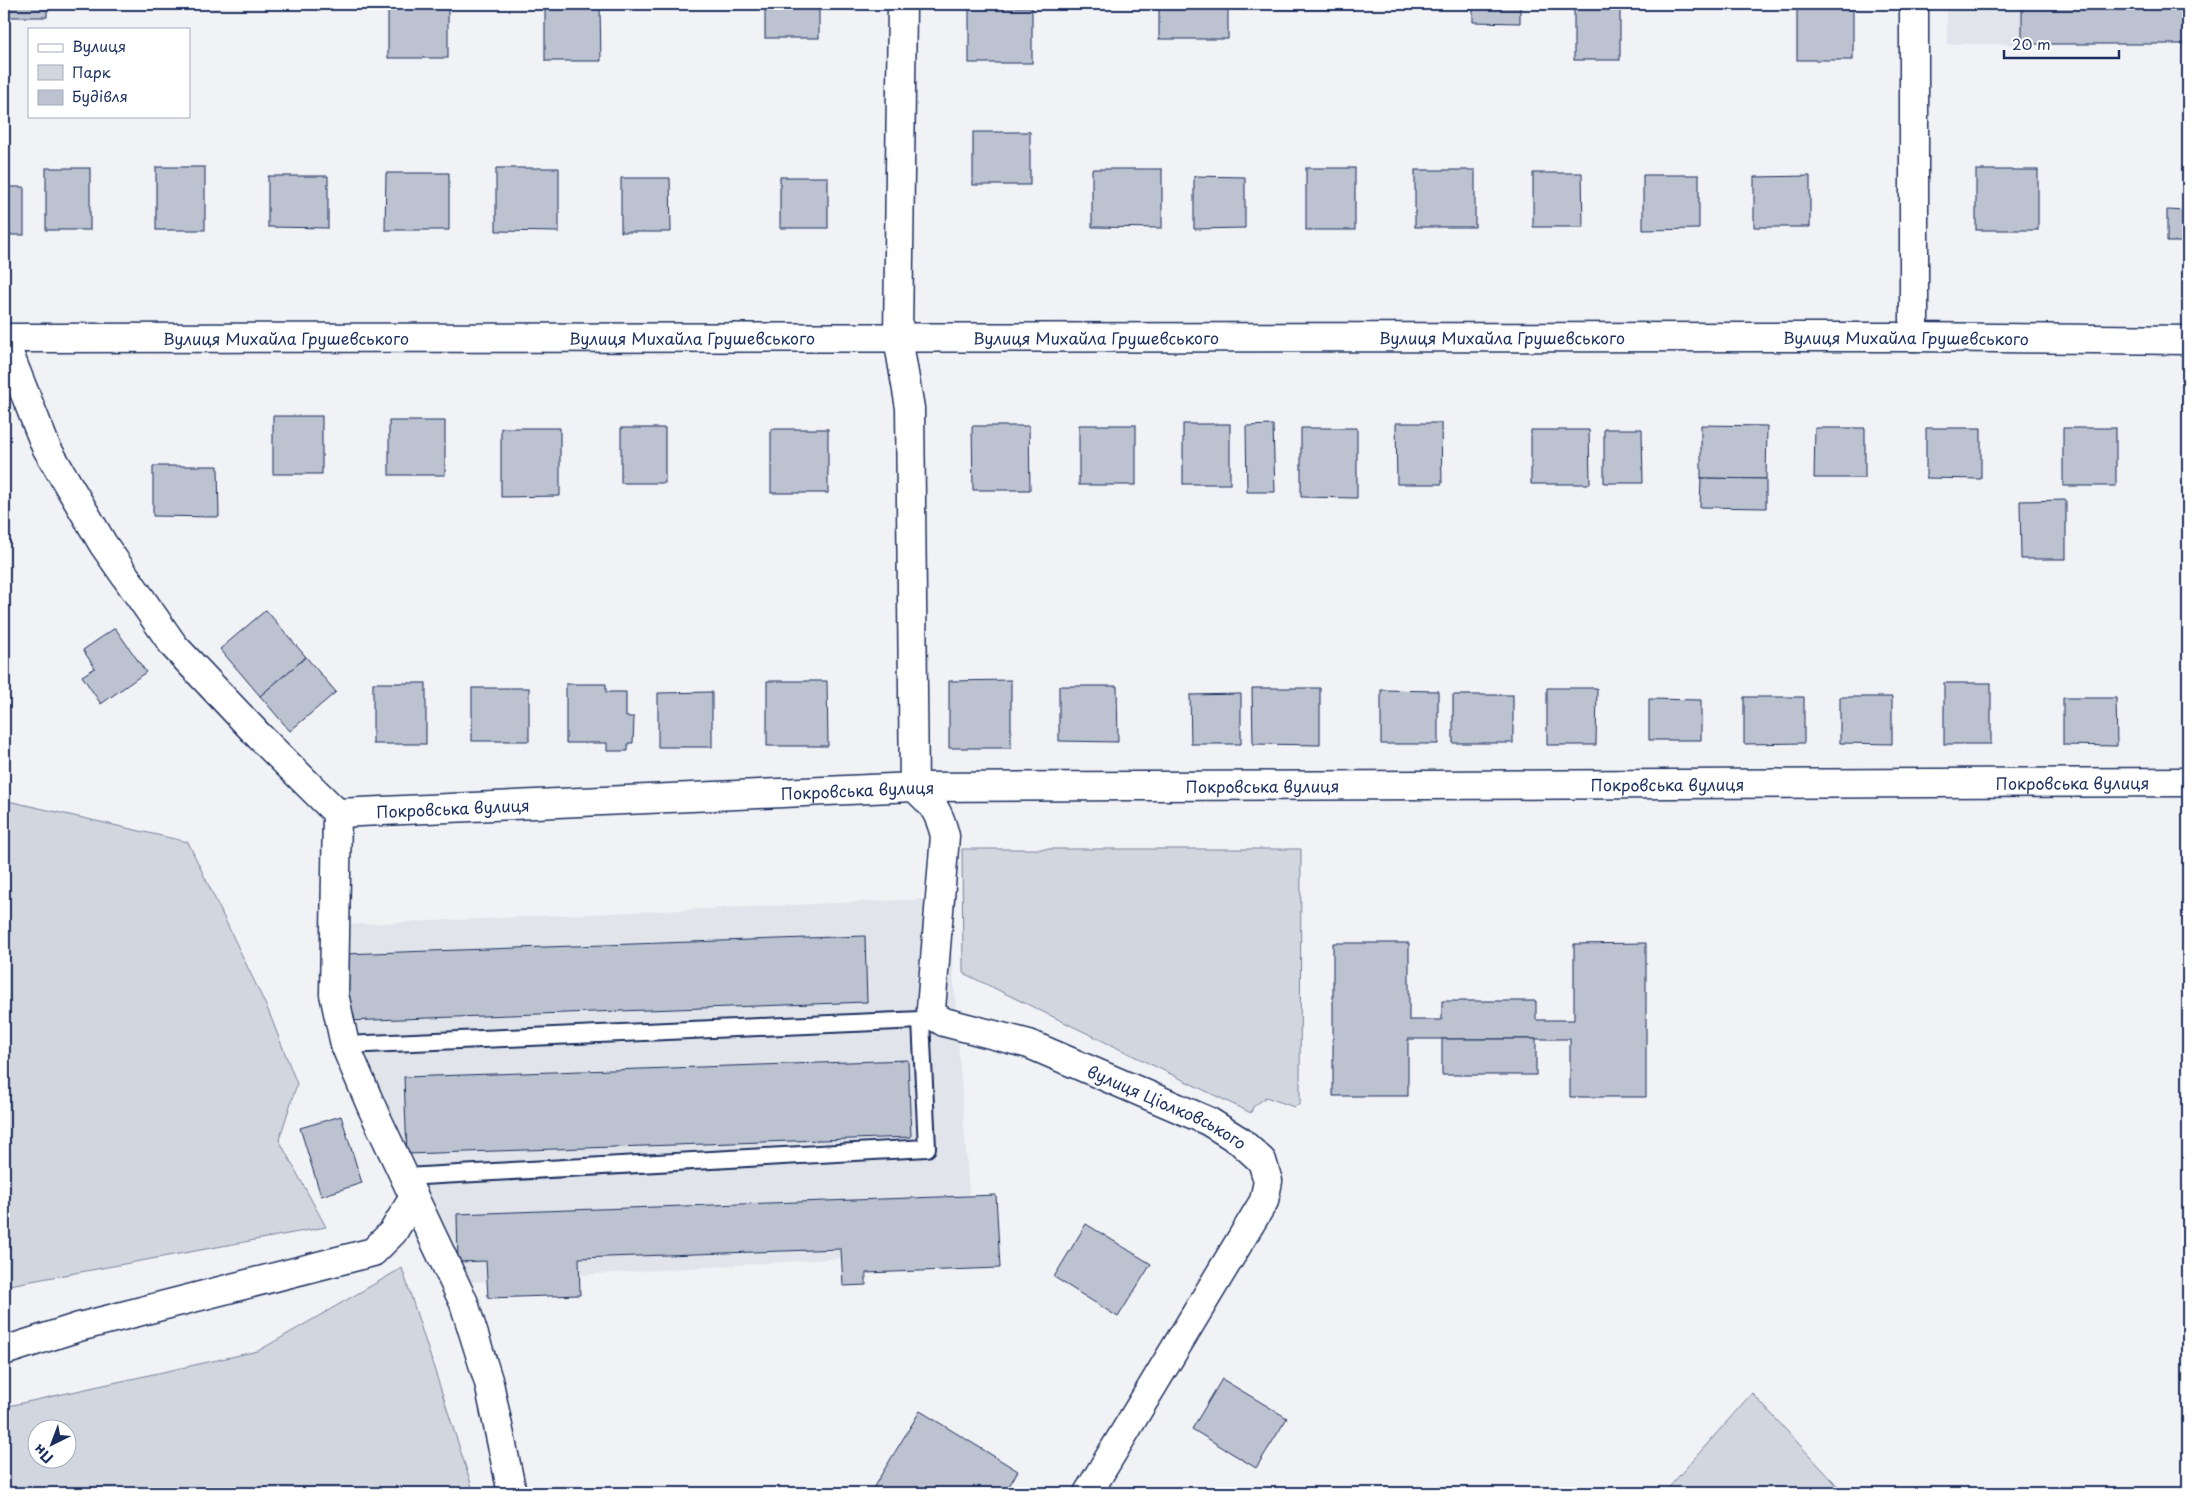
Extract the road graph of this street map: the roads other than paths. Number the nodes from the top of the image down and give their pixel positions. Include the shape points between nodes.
1 (902, 4) edge
2 (1914, 4) edge
3 (1914, 337) junction
4 (898, 338) junction
5 (4, 340) edge
6 (2188, 340) edge
7 (2188, 782) edge
8 (914, 787) junction
9 (337, 813) junction
10 (928, 1018) junction
11 (345, 1045) junction
12 (410, 1187) junction
13 (4, 1351) edge
14 (512, 1493) edge
15 (1088, 1493) edge

1 - 4 street
2 - 3 street
3 - 4 street, Вулиця Михайла Грушевського
3 - 6 street, Вулиця Михайла Грушевського
4 - 5 street, Вулиця Михайла Грушевського
4 - 8 street via 910,408
5 - 9 street via 46,447 103,544 174,646
7 - 8 street, Покровська вулиця
8 - 9 street, Покровська вулиця
8 - 10 street via 933,804 941,818 945,836
9 - 11 street via 334,994
10 - 11 lane
10 - 12 lane via 927,1148
10 - 15 street, вулиця Ціолковського via 1029,1044 1208,1121 1240,1141 1262,1161 1268,1181 1264,1201
11 - 12 street
12 - 13 street via 393,1232 373,1252 97,1322
12 - 14 street via 464,1303 489,1383

